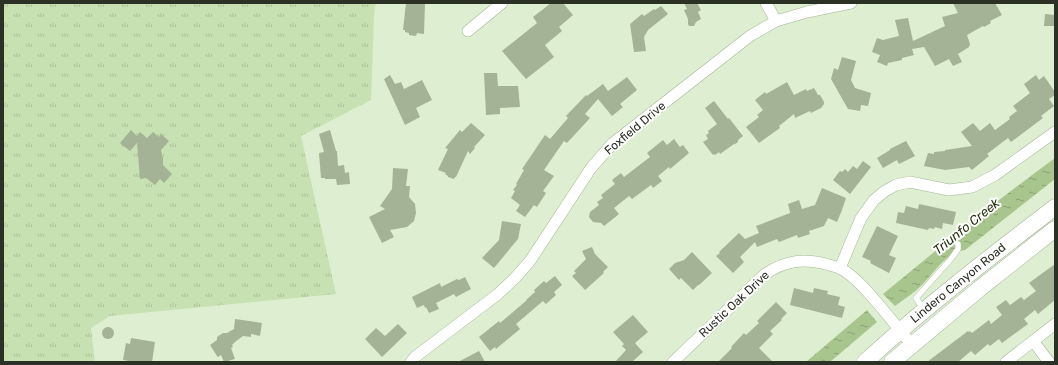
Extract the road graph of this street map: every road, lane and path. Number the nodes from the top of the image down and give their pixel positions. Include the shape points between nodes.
1 (502, 3) edge
2 (766, 3) edge
3 (851, 3) edge
4 (776, 21) junction
5 (468, 31) dead end
6 (1055, 132) edge
7 (1055, 207) edge
8 (1055, 229) edge
9 (958, 244) dead end
10 (840, 268) junction
11 (924, 310) junction
12 (1055, 324) edge
13 (899, 330) junction
14 (1033, 341) junction
15 (912, 345) junction
16 (411, 362) edge
17 (673, 362) edge
18 (865, 362) edge
19 (892, 362) edge
20 (1006, 362) edge
21 (1049, 362) edge

1 - 5 street
2 - 4 street
3 - 4 street, Foxfield Drive
4 - 16 street, Foxfield Drive via 750,36 613,143 591,168 530,261 515,278
6 - 10 street via 995,175 972,187 949,190 910,182 884,191 861,218
7 - 11 street, Lindero Canyon Road
8 - 15 street, Lindero Canyon Road
9 - 11 lane via 958,249 950,260 916,298
10 - 13 street, Rustic Oak Drive via 854,278 876,301
10 - 17 street, Rustic Oak Drive via 806,260 776,266
11 - 13 street, Lindero Canyon Road
12 - 14 street
13 - 15 street, Rustic Oak Drive
13 - 18 street, Lindero Canyon Road
14 - 20 street
14 - 21 street
15 - 19 street, Lindero Canyon Road

